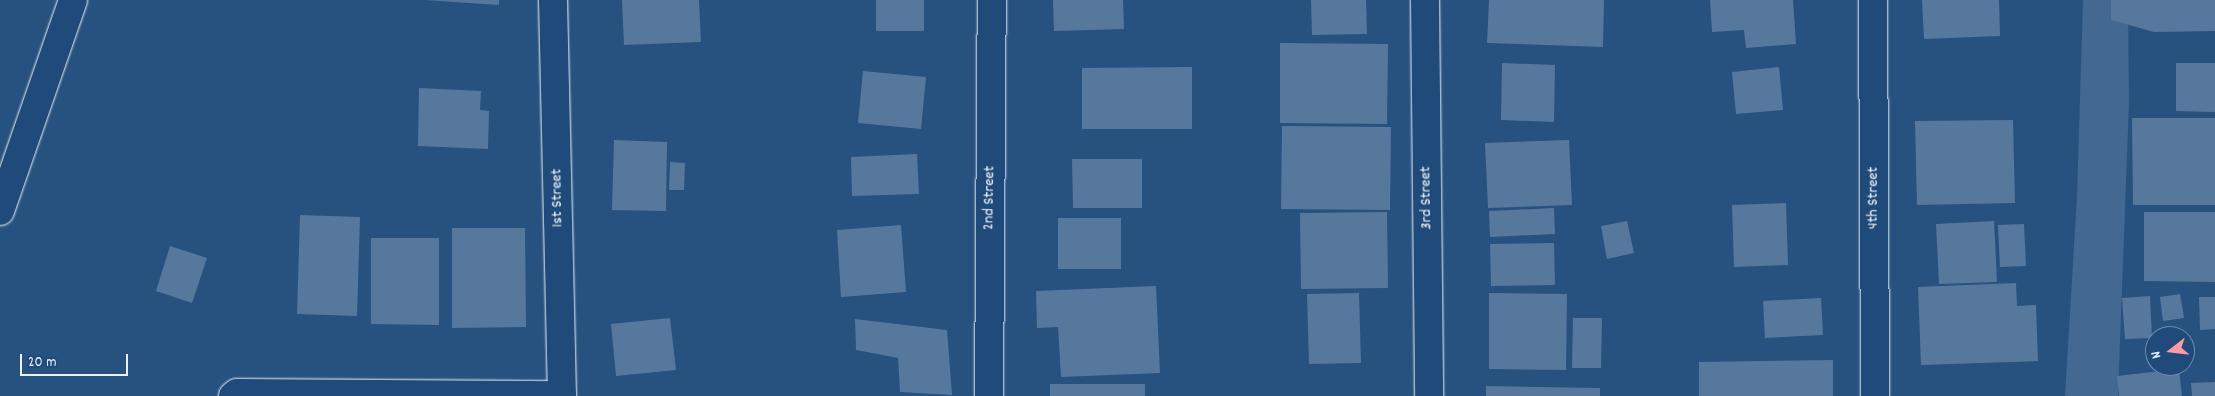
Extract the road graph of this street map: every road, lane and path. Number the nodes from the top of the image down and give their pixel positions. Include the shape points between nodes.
1 (73, 0) edge
2 (553, 0) edge
3 (992, 0) edge
4 (1426, 0) edge
5 (1873, 0) edge
6 (0, 211) edge
7 (233, 396) edge
8 (562, 396) edge
9 (988, 396) edge
10 (1429, 396) edge
11 (1875, 396) edge

1 - 6 street
2 - 8 street, 1st Street
3 - 9 street, 2nd Street
4 - 10 street, 3rd Street
5 - 11 street, 4th Street
7 - 8 street

